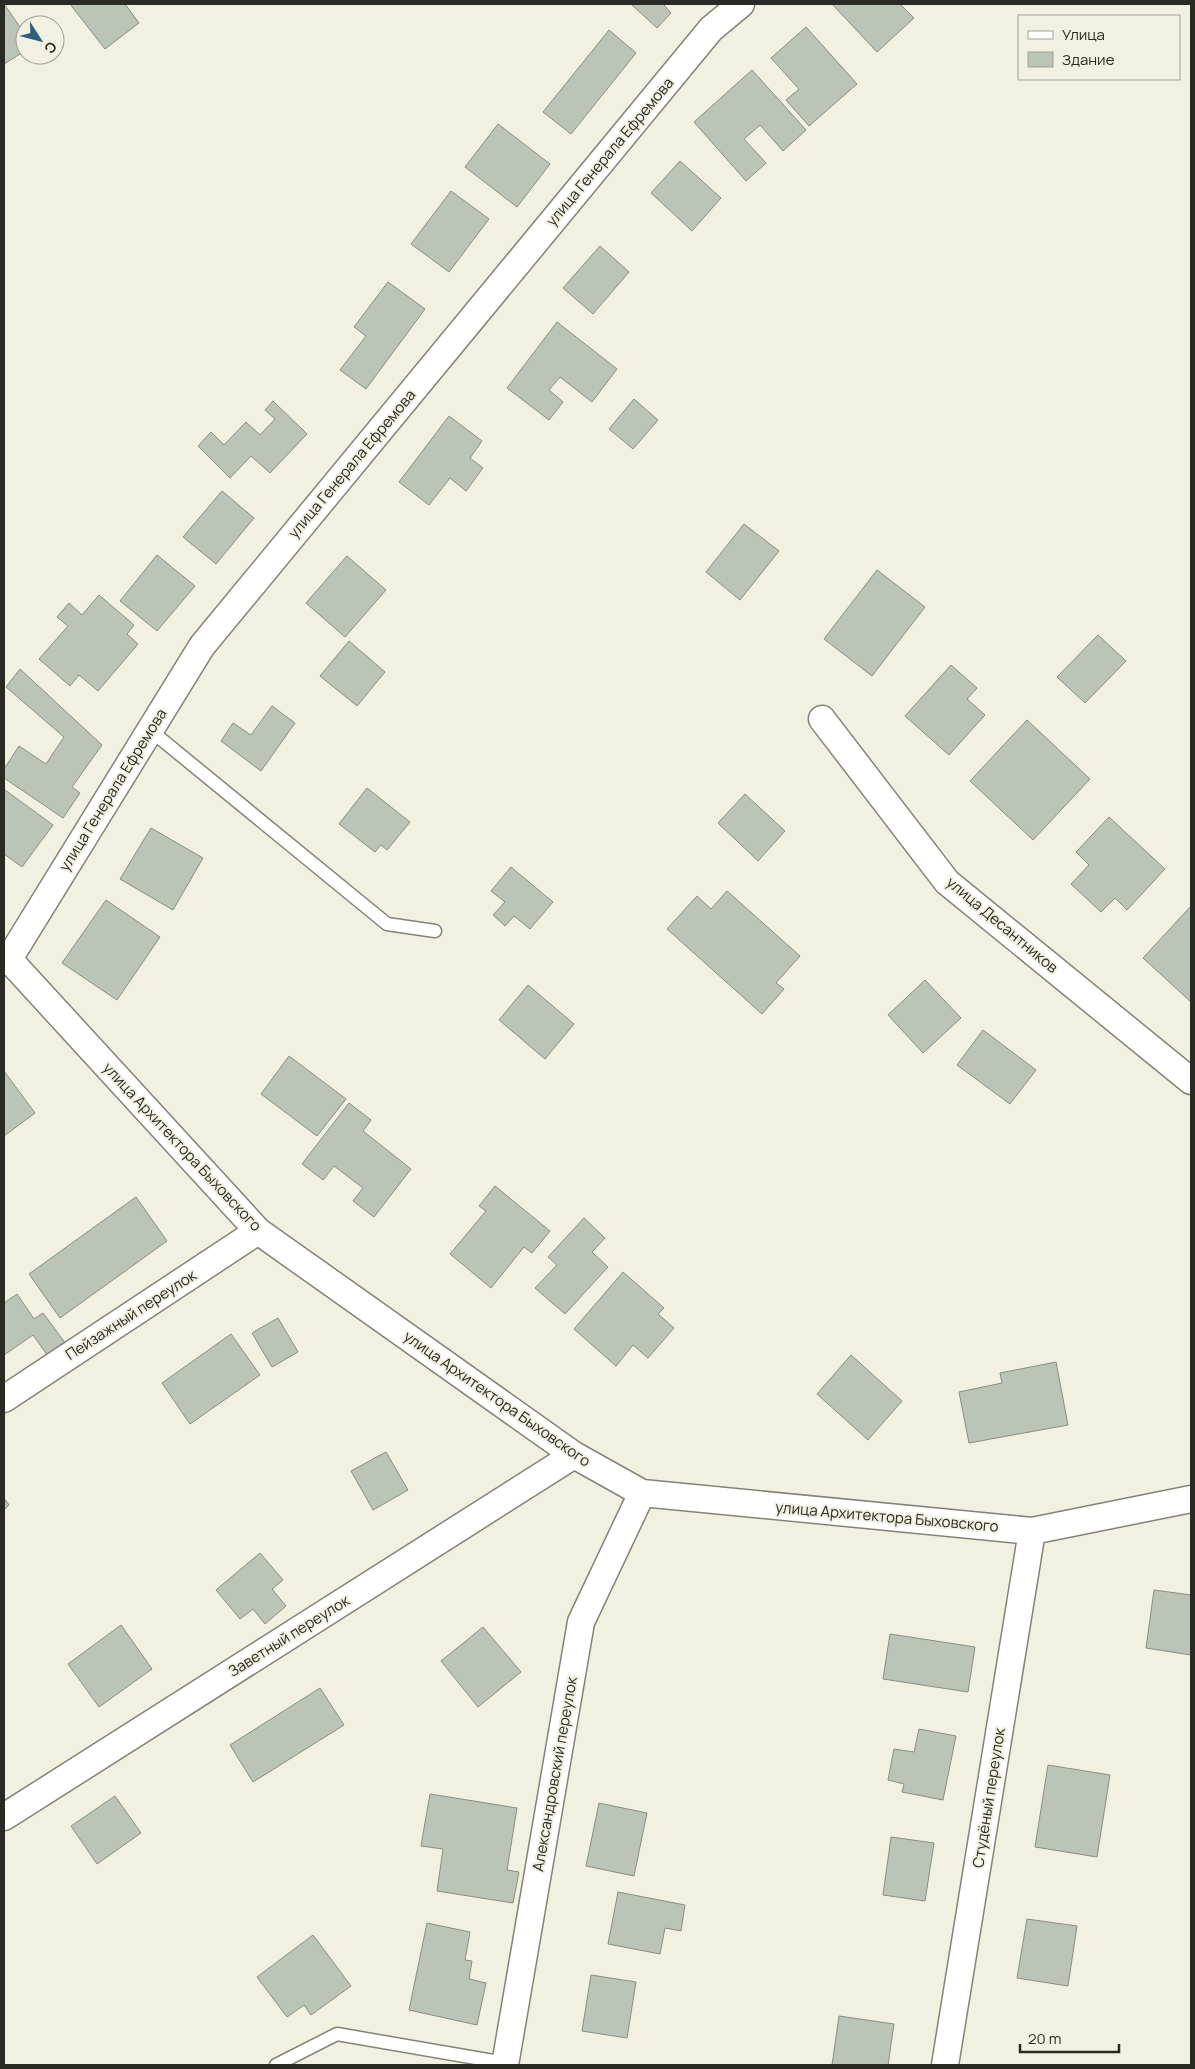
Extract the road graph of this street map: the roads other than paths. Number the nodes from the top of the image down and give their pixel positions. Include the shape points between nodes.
1 (741, 4) edge
2 (822, 719) dead end
3 (150, 730) junction
4 (435, 931) dead end
5 (5, 958) edge
6 (1191, 1081) edge
7 (258, 1231) junction
8 (4, 1399) edge
9 (574, 1455) junction
10 (642, 1493) junction
11 (1191, 1499) edge
12 (1032, 1531) junction
13 (4, 1817) edge
14 (505, 2064) edge
15 (276, 2065) edge
16 (945, 2065) edge

1 - 3 street, улица Генерала Ефремова via 711,29 202,646
2 - 6 street, улица Десантников via 947,882
3 - 4 lane via 388,924
3 - 5 street, улица Генерала Ефремова
5 - 7 street, улица Архитектора Быховского
7 - 8 street, Пейзажный переулок
7 - 9 street, улица Архитектора Быховского
9 - 10 street, улица Архитектора Быховского
9 - 13 street, Заветный переулок
10 - 12 street, улица Архитектора Быховского
10 - 14 street, Александровский переулок via 581,1622
11 - 12 street, улица Архитектора Быховского
12 - 16 street, Студёный переулок
14 - 15 lane via 337,2034

